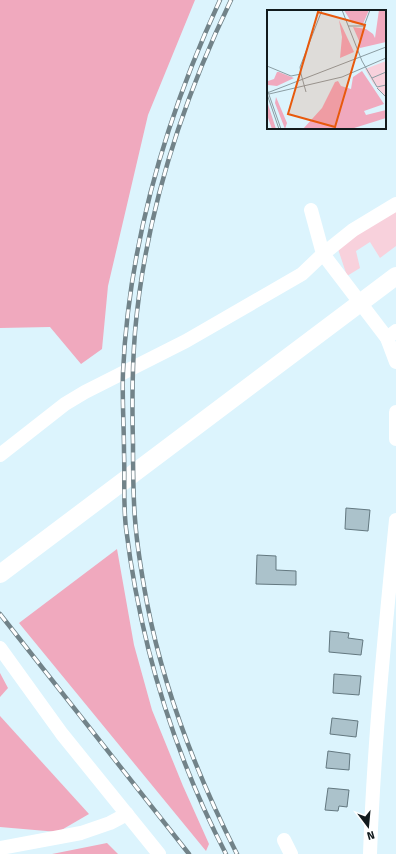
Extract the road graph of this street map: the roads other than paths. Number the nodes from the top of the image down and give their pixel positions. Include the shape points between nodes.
1 (396, 204) edge
2 (311, 210) dead end
3 (323, 254) junction
4 (394, 277) edge
5 (391, 334) edge
6 (396, 362) edge
7 (396, 412) edge
8 (396, 439) edge
9 (0, 455) edge
10 (396, 520) edge
11 (0, 574) edge
12 (0, 648) edge
13 (127, 814) junction
14 (284, 840) dead end
15 (1, 848) edge
16 (159, 854) edge
17 (291, 854) edge
18 (370, 854) edge

1 - 3 street via 353,230
2 - 3 street
3 - 5 street
3 - 9 street via 302,274 186,341 65,404
4 - 11 main road
5 - 6 street
7 - 8 street
10 - 18 street via 371,813
12 - 13 street via 62,734
13 - 15 street via 81,833
13 - 16 street
14 - 17 street

